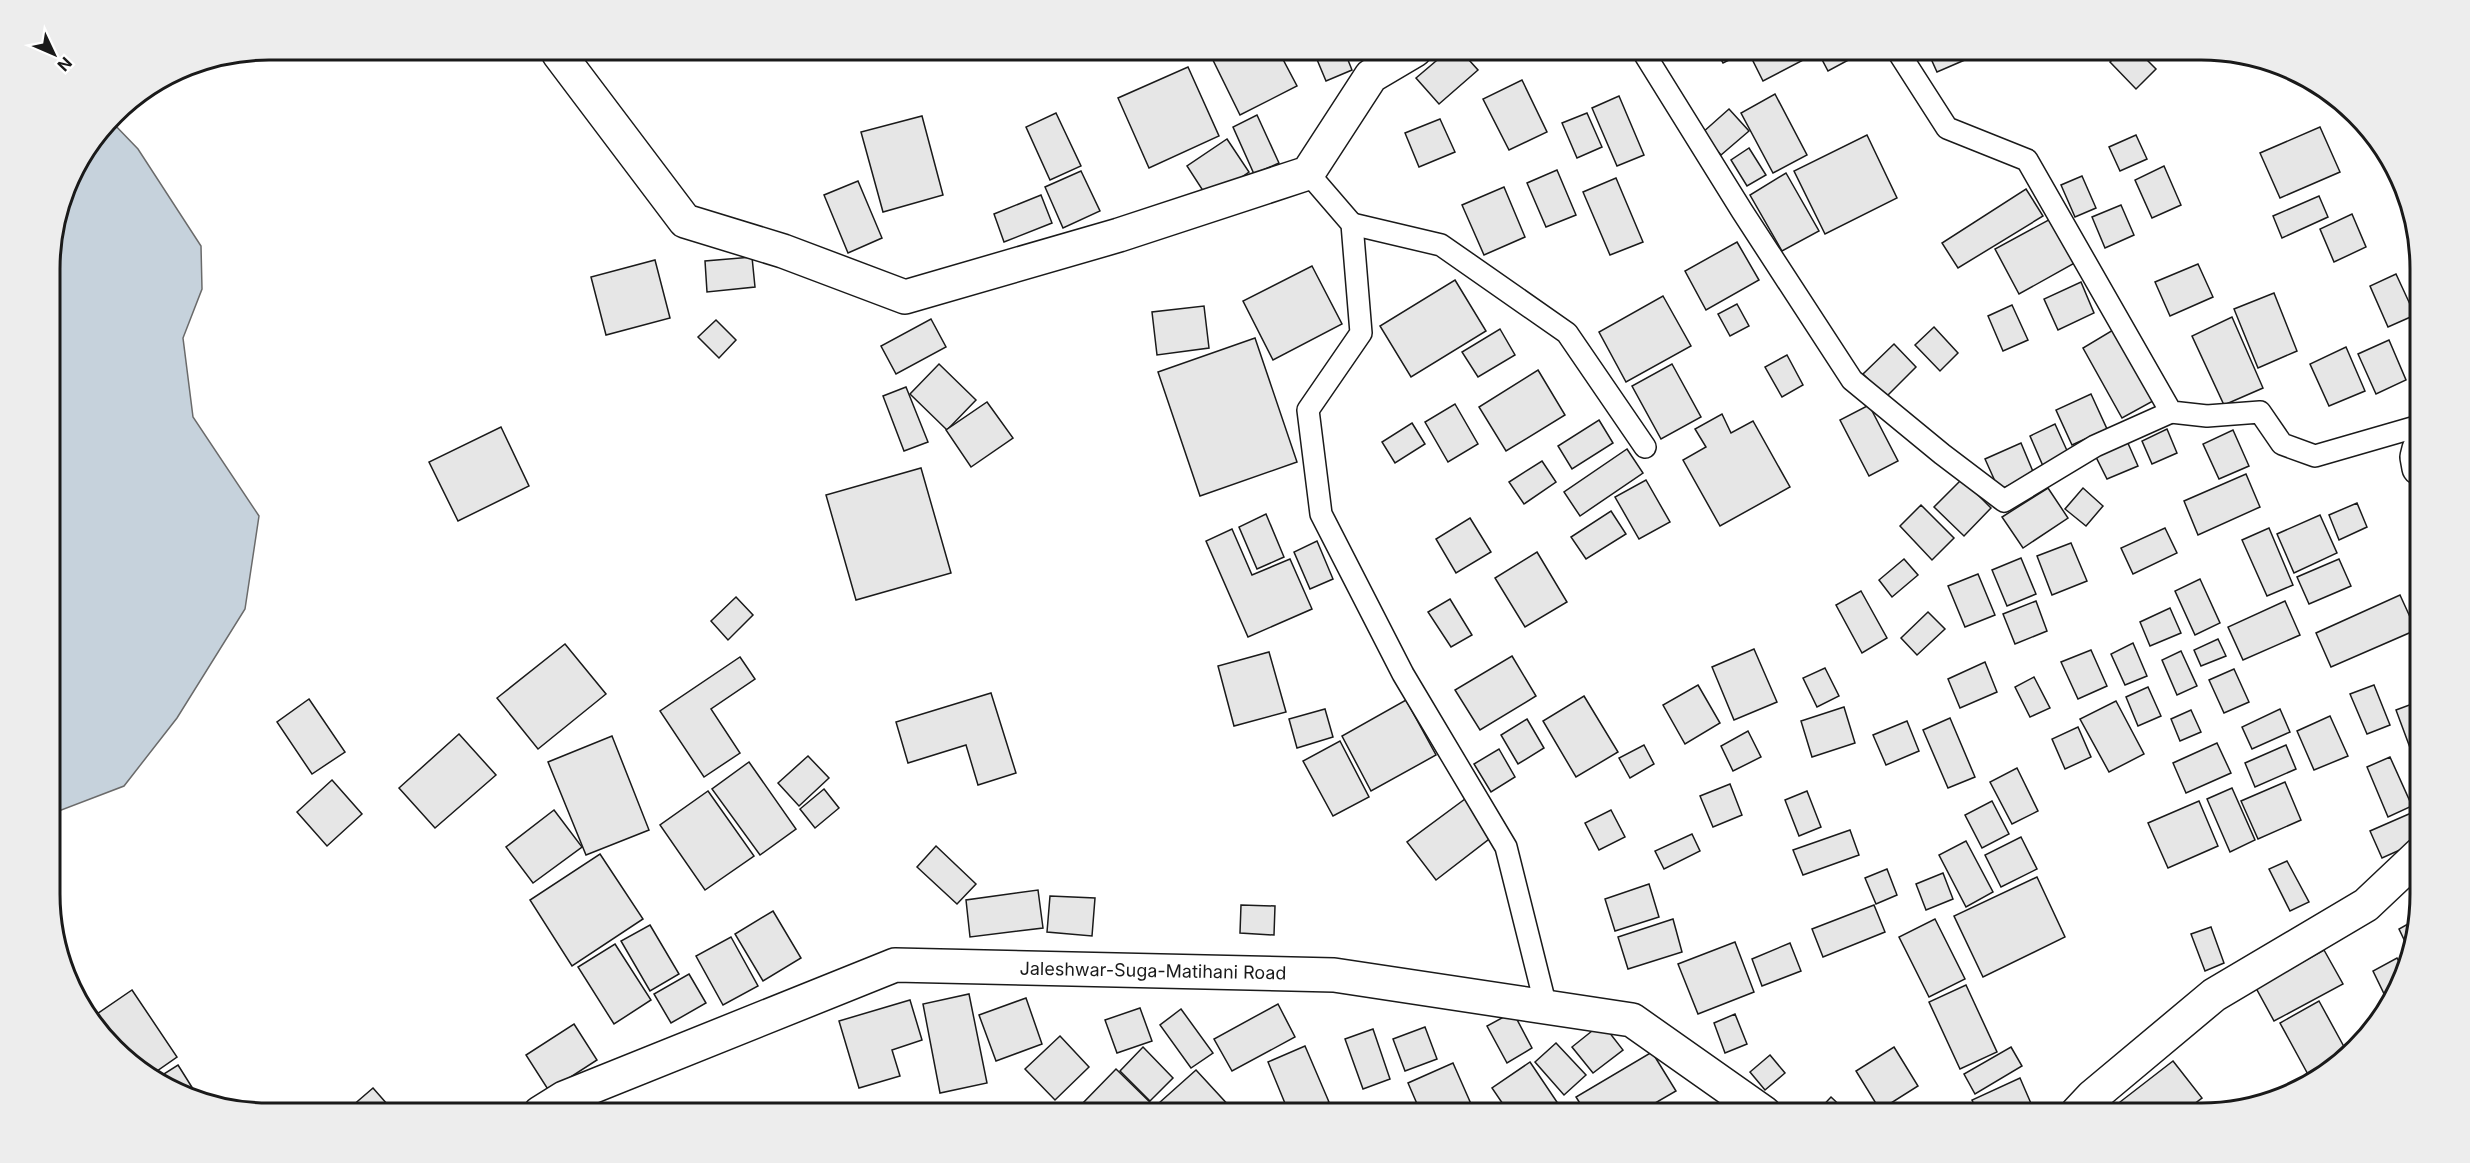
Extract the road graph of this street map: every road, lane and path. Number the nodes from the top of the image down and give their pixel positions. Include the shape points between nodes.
1 (563, 60) edge
2 (1398, 60) edge
3 (1648, 60) edge
4 (1903, 60) edge
5 (1308, 173) junction
6 (1352, 224) junction
7 (2171, 412) junction
8 (2410, 429) edge
9 (1645, 447) dead end
10 (2410, 863) edge
11 (1546, 1007) junction
12 (556, 1103) edge
13 (1750, 1103) edge
14 (2086, 1103) edge

1 - 5 street via 684,221 783,251 905,297 1119,235
2 - 5 street via 1371,76
3 - 7 lane via 1852,380 2004,501 2095,446
4 - 7 lane via 1947,128 2027,160
5 - 6 lane
6 - 9 lane via 1441,244 1567,333
6 - 11 lane via 1361,333 1308,410 1321,513 1403,674 1506,847
7 - 8 lane via 2207,416 2260,412 2282,444 2315,456
10 - 14 street via 2366,905 2214,995
11 - 12 street, Jaleshwar-Suga-Matihani Road via 1334,975 895,964
11 - 13 street, Jaleshwar-Suga-Matihani Road via 1632,1020

